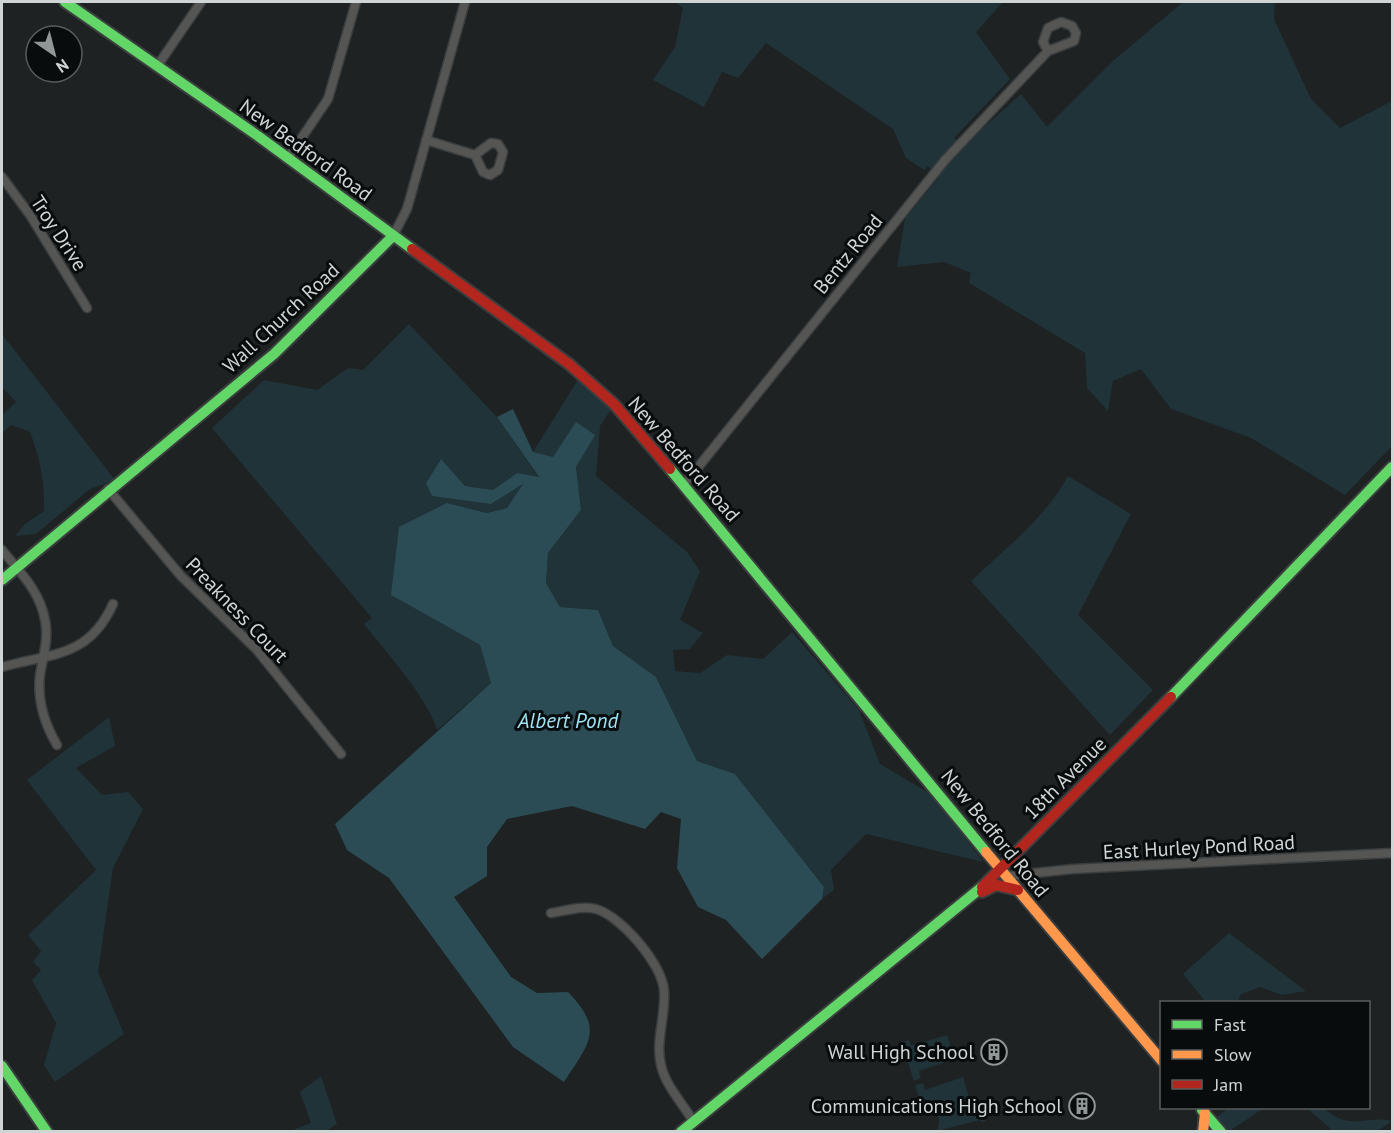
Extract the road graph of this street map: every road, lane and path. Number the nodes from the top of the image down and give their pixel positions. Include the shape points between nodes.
1 (65, 2) edge
2 (201, 2) edge
3 (356, 2) edge
4 (465, 2) edge
5 (1048, 51) dead end
6 (158, 65) junction
7 (426, 140) junction
8 (475, 155) dead end
9 (288, 158) junction
10 (2, 177) edge
11 (393, 236) junction
12 (87, 308) dead end
13 (1392, 467) edge
14 (683, 486) junction
15 (108, 489) junction
16 (2, 550) edge
17 (17, 567) junction
18 (2, 580) edge
19 (113, 604) dead end
20 (43, 660) junction
21 (2, 667) edge
22 (57, 745) dead end
23 (341, 754) dead end
24 (1392, 853) edge
25 (1004, 872) junction
26 (1018, 891) junction
27 (956, 908) junction
28 (550, 913) dead end
29 (1160, 1060) edge
30 (2, 1066) edge
31 (1203, 1110) edge
32 (693, 1121) junction
33 (47, 1131) edge
34 (681, 1131) edge
35 (1203, 1131) edge
36 (1221, 1131) edge

1 - 6 main road, New Bedford Road
2 - 6 street
3 - 9 street via 328,99
4 - 7 street, Wall Church Road
5 - 14 street, Bentz Road via 945,160
6 - 9 main road, New Bedford Road
7 - 8 street
7 - 11 street, Wall Church Road via 404,217
9 - 11 main road, New Bedford Road
10 - 12 street, Troy Drive
11 - 14 main road, New Bedford Road via 588,380
11 - 15 main road, Wall Church Road via 274,354
13 - 25 main road, 18th Avenue
14 - 25 main road, New Bedford Road
15 - 17 main road, Wall Church Road
15 - 23 street, Preakness Court via 181,576 257,650
16 - 17 street
17 - 18 main road, Wall Church Road
17 - 20 street via 43,609 47,633
19 - 20 street via 103,622 79,645
20 - 21 street
20 - 22 street via 40,704
24 - 25 street, East Hurley Pond Road
25 - 26 main road, New Bedford Road
25 - 27 main road, 18th Avenue
26 - 27 main road via 1002,885 988,887
26 - 29 main road, New Bedford Road
27 - 32 main road, 18th Avenue
28 - 32 street via 583,907 606,913 618,921 655,964 665,992 661,1068
30 - 33 main road
31 - 35 main road
31 - 36 main road
32 - 34 main road, 18th Avenue

